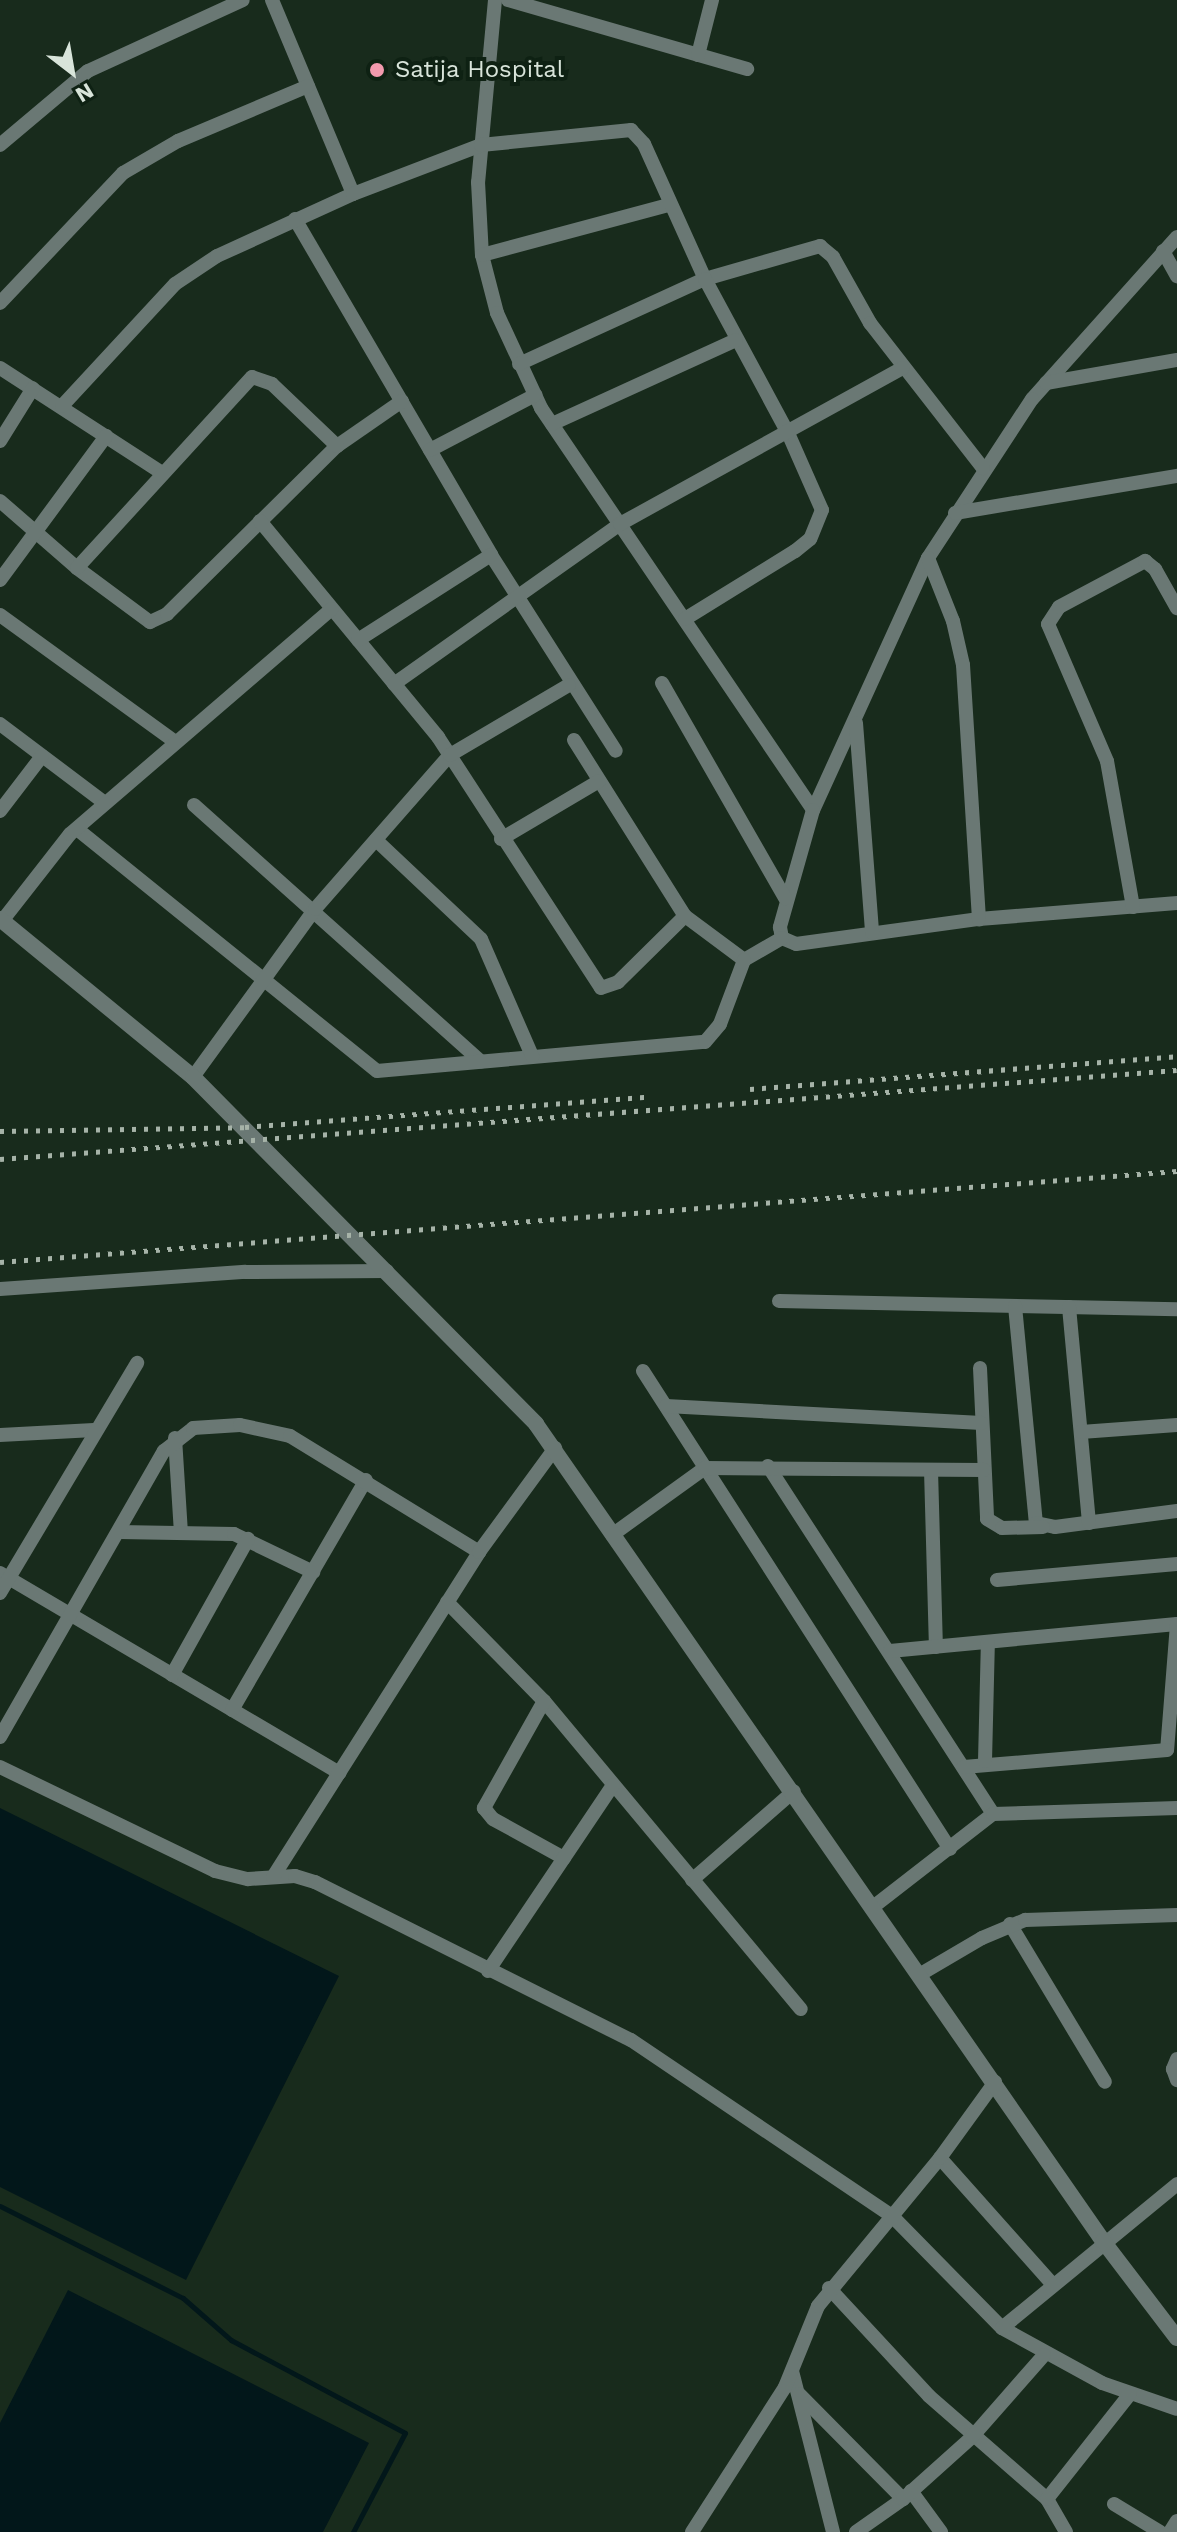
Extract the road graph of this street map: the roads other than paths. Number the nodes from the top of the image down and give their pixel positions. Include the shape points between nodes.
1 (243, 0) edge
2 (272, 0) edge
3 (495, 0) edge
4 (508, 0) edge
5 (712, 0) edge
6 (698, 55) junction
7 (747, 69) dead end
8 (308, 86) junction
9 (0, 145) edge
10 (481, 145) junction
11 (353, 194) junction
12 (669, 205) junction
13 (295, 219) junction
14 (1177, 237) edge
15 (1163, 251) junction
16 (482, 255) junction
17 (1177, 276) edge
18 (705, 279) junction
19 (0, 303) edge
20 (736, 340) junction
21 (1177, 360) edge
22 (519, 364) junction
23 (0, 368) edge
24 (903, 368) junction
25 (1046, 383) junction
26 (33, 388) junction
27 (535, 395) junction
28 (402, 401) junction
29 (62, 406) junction
30 (552, 424) junction
31 (788, 433) junction
32 (106, 436) junction
33 (0, 441) edge
34 (337, 446) junction
35 (430, 450) junction
36 (983, 468) junction
37 (161, 472) junction
38 (1177, 476) edge
39 (0, 501) edge
40 (955, 513) junction
41 (260, 521) junction
42 (620, 524) junction
43 (36, 531) junction
44 (491, 555) junction
45 (928, 558) junction
46 (77, 568) junction
47 (0, 580) edge
48 (518, 598) junction
49 (1176, 604) edge
50 (332, 609) junction
51 (0, 615) edge
52 (685, 619) junction
53 (358, 640) junction
54 (662, 683) dead end
55 (394, 684) junction
56 (569, 685) junction
57 (856, 723) junction
58 (0, 724) edge
59 (574, 740) dead end
60 (174, 741) junction
61 (616, 751) dead end
62 (450, 755) junction
63 (42, 756) junction
64 (599, 781) junction
65 (105, 803) junction
66 (194, 805) dead end
67 (813, 810) junction
68 (0, 811) edge
69 (77, 829) junction
70 (501, 839) junction
71 (376, 840) junction
72 (785, 898) junction
73 (1177, 903) edge
74 (1133, 907) junction
75 (315, 909) junction
76 (685, 916) junction
77 (979, 919) junction
78 (1, 920) edge
79 (872, 932) junction
80 (782, 938) junction
81 (744, 960) junction
82 (262, 982) junction
83 (532, 1056) junction
84 (481, 1062) junction
85 (193, 1077) junction
86 (387, 1271) junction
87 (0, 1289) edge
88 (779, 1301) dead end
89 (1015, 1306) junction
90 (1069, 1307) junction
91 (1177, 1309) edge
92 (137, 1363) dead end
93 (980, 1368) dead end
94 (643, 1371) dead end
95 (666, 1406) junction
96 (982, 1423) junction
97 (1177, 1425) edge
98 (94, 1430) junction
99 (1081, 1432) junction
100 (0, 1435) edge
101 (175, 1438) junction
102 (555, 1448) junction
103 (768, 1466) junction
104 (705, 1468) junction
105 (931, 1470) junction
106 (984, 1470) junction
107 (366, 1480) junction
108 (1177, 1511) edge
109 (1089, 1523) junction
110 (1043, 1527) junction
111 (119, 1532) junction
112 (181, 1533) junction
113 (612, 1535) junction
114 (248, 1539) junction
115 (479, 1552) junction
116 (1177, 1564) edge
117 (313, 1572) junction
118 (5, 1576) edge
119 (997, 1580) dead end
120 (0, 1593) edge
121 (447, 1602) junction
122 (72, 1616) junction
123 (988, 1642) junction
124 (936, 1647) junction
125 (890, 1651) junction
126 (172, 1675) junction
127 (544, 1701) junction
128 (232, 1710) junction
129 (0, 1737) edge
130 (985, 1761) junction
131 (0, 1767) edge
132 (964, 1767) junction
133 (339, 1773) junction
134 (613, 1785) junction
135 (794, 1791) junction
136 (1177, 1808) edge
137 (993, 1814) junction
138 (950, 1849) junction
139 (564, 1858) junction
140 (273, 1877) junction
141 (692, 1880) junction
142 (873, 1907) junction
143 (1177, 1915) edge
144 (1010, 1924) junction
145 (488, 1971) junction
146 (919, 1975) junction
147 (801, 2009) dead end
148 (1177, 2059) edge
149 (1177, 2080) edge
150 (995, 2082) junction
151 (1105, 2082) dead end
152 (940, 2158) junction
153 (1177, 2184) edge
154 (892, 2216) junction
155 (1103, 2241) junction
156 (1053, 2285) junction
157 (829, 2288) junction
158 (1002, 2328) junction
159 (1177, 2338) edge
160 (1044, 2355) junction
161 (792, 2371) junction
162 (798, 2394) junction
163 (1130, 2394) junction
164 (1177, 2409) edge
165 (972, 2437) junction
166 (907, 2495) junction
167 (1047, 2499) junction
168 (1114, 2504) dead end
169 (1177, 2521) edge
170 (879, 2526) edge
171 (692, 2532) edge
172 (833, 2532) edge
173 (856, 2532) edge
174 (941, 2532) edge
175 (1066, 2532) edge
176 (1160, 2532) edge
177 (1170, 2532) edge

1 - 9 street via 88,71
2 - 8 street
3 - 10 street
4 - 6 street
5 - 6 street
6 - 7 street
8 - 11 street
8 - 19 street via 178,141 123,173
10 - 11 street
10 - 12 street via 631,130 644,144
10 - 16 street
11 - 13 street
12 - 16 street
12 - 18 street
13 - 28 street
13 - 29 street via 217,256 175,284
14 - 15 street
15 - 17 street
15 - 25 street
16 - 22 street
18 - 20 street
18 - 22 street
18 - 24 street via 827,249 856,303
20 - 30 street
20 - 31 street
21 - 25 street
22 - 27 street
23 - 26 street
24 - 31 street
24 - 36 street
25 - 36 street
26 - 29 street
26 - 33 street
27 - 30 street
27 - 35 street
28 - 34 street
28 - 35 street
29 - 32 street
30 - 42 street
31 - 42 street
31 - 52 street via 815,487 822,510 818,527 795,551
32 - 37 street
32 - 43 street
34 - 37 street via 272,384 252,377
34 - 41 street
35 - 44 street
36 - 40 street
37 - 46 street
38 - 40 street
39 - 43 street
40 - 45 street
41 - 46 street via 167,614 150,622
41 - 50 street
42 - 48 street
42 - 52 street
43 - 46 street
43 - 47 street
44 - 48 street
44 - 53 street
45 - 57 street
45 - 77 street via 953,621 963,665
48 - 55 street
48 - 56 street
49 - 74 street via 1145,561 1059,607 1048,624 1107,761
50 - 53 street
50 - 60 street
51 - 60 street
52 - 67 street
53 - 55 street
54 - 72 street
55 - 62 street
56 - 61 street
56 - 62 street
57 - 67 street
57 - 79 street
58 - 63 street
59 - 64 street
60 - 65 street
62 - 70 street
62 - 71 street
63 - 65 street
63 - 68 street
64 - 70 street
64 - 76 street
65 - 69 street
66 - 75 street
67 - 72 street
69 - 78 street
69 - 82 street
70 - 76 street via 601,988 618,982
71 - 75 street
71 - 83 street via 481,939
72 - 80 street
73 - 74 street
74 - 77 street
75 - 82 street
75 - 84 street
76 - 81 street
77 - 79 street
78 - 85 street
79 - 80 street via 796,944
80 - 81 street
81 - 83 street via 720,1024 705,1042
82 - 84 street via 377,1071
82 - 85 street
83 - 84 street
85 - 86 street
86 - 87 street via 245,1272
86 - 102 street
88 - 89 street
89 - 90 street
89 - 110 street via 1031,1514
90 - 91 street
90 - 99 street
92 - 98 street
93 - 96 street
94 - 95 street
95 - 96 street
95 - 104 street
96 - 106 street
97 - 99 street
98 - 100 street
98 - 118 street
99 - 109 street
101 - 107 street via 208,1425 267,1430 311,1445
101 - 111 street
101 - 112 street
102 - 113 street
102 - 115 street
103 - 104 street
103 - 105 street
103 - 125 street
104 - 113 street
104 - 138 street
105 - 106 street
105 - 124 street
106 - 110 street via 985,1510 993,1526
107 - 115 street
107 - 117 street
108 - 109 street
109 - 110 street
111 - 112 street
111 - 122 street
112 - 114 street via 218,1532
113 - 135 street
114 - 117 street
114 - 126 street
115 - 121 street
116 - 119 street
117 - 128 street
118 - 120 street
118 - 122 street
121 - 127 street
121 - 133 street
122 - 126 street
122 - 129 street
123 - 124 street
123 - 130 street
123 - 130 street via 1177,1624 1167,1750
124 - 125 street
125 - 132 street
126 - 128 street
127 - 134 street
127 - 139 street via 484,1808 493,1819
128 - 133 street
130 - 132 street
131 - 140 street via 215,1871 248,1879
132 - 137 street
133 - 140 street
134 - 139 street
134 - 141 street
135 - 141 street
135 - 142 street
136 - 137 street
137 - 138 street
138 - 142 street
139 - 145 street
140 - 145 street via 315,1882
141 - 147 street
142 - 146 street
143 - 144 street via 1040,1918
144 - 146 street
144 - 151 street
145 - 154 street via 676,2067
146 - 150 street
148 - 149 street
150 - 152 street
150 - 155 street
152 - 154 street
152 - 156 street
153 - 155 street
154 - 157 street
154 - 158 street
155 - 156 street
155 - 159 street
156 - 158 street
157 - 161 street via 806,2328
157 - 165 street
158 - 160 street
160 - 163 street
160 - 165 street
161 - 162 street
161 - 171 street
162 - 166 street
162 - 172 street
163 - 164 street
163 - 167 street
165 - 166 street
165 - 167 street
166 - 170 street
166 - 174 street
167 - 175 street
168 - 176 street
169 - 177 street
170 - 173 street

